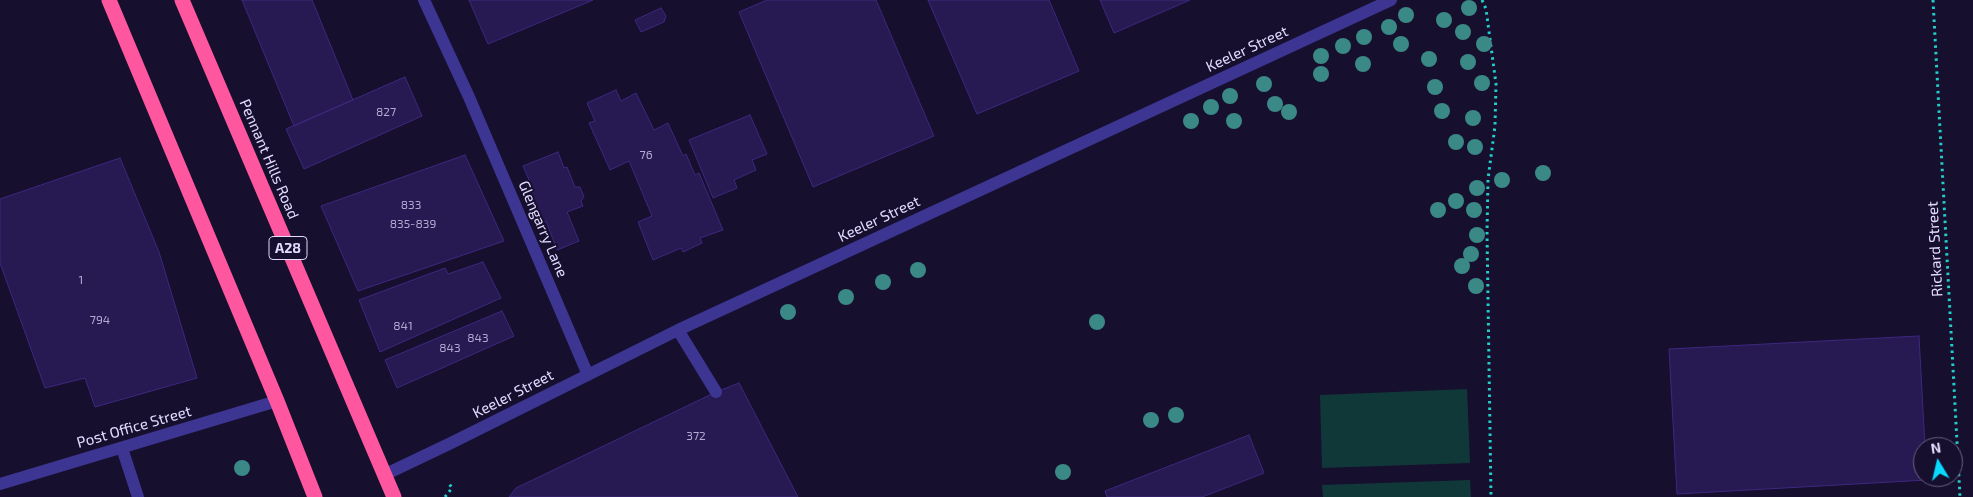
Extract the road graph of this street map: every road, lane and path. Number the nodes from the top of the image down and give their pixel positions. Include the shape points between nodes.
1 (109, 0) edge
2 (182, 0) edge
3 (424, 0) edge
4 (1391, 0) edge
5 (1482, 0) edge
6 (1934, 0) edge
7 (678, 330) junction
8 (588, 375) junction
9 (716, 392) dead end
10 (278, 401) junction
11 (122, 448) junction
12 (384, 475) junction
13 (448, 482) dead end
14 (0, 484) edge
15 (138, 497) edge
16 (315, 497) edge
17 (394, 497) edge
18 (445, 497) edge
19 (1491, 497) edge
20 (1960, 497) edge

1 - 10 highway
2 - 12 highway, Pennant Hills Road / A28
3 - 8 street, Glengarry Lane
4 - 7 street, Keeler Street
5 - 19 path via 1496,84 1488,179
6 - 20 path, Rickard Street
7 - 8 street, Keeler Street
7 - 9 street
8 - 12 street, Keeler Street
10 - 11 street, Post Office Street
10 - 16 highway
11 - 14 street, Post Office Street
11 - 15 street
12 - 17 highway, Pennant Hills Road / A28
13 - 18 path via 452,488

